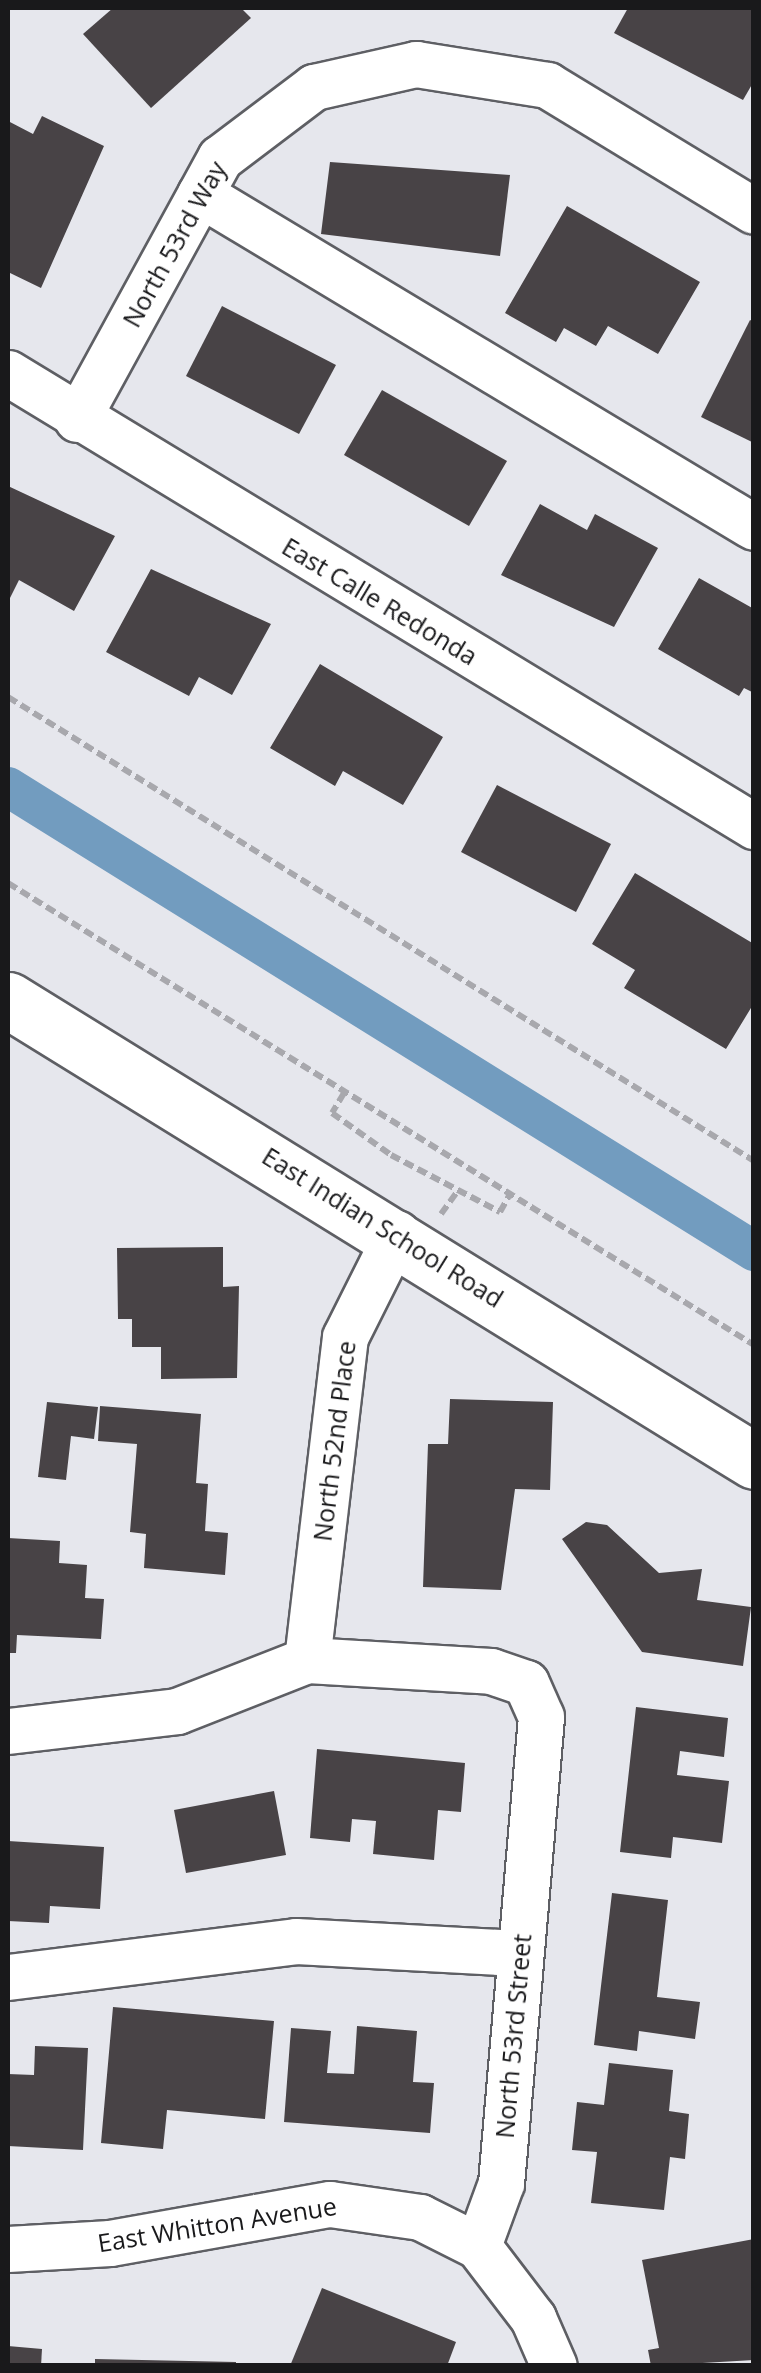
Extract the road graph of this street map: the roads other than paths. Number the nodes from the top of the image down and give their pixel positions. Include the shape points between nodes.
1 (200, 194) junction
2 (749, 200) edge
3 (8, 373) edge
4 (77, 420) junction
5 (754, 527) edge
6 (754, 826) edge
7 (8, 1000) edge
8 (397, 1233) junction
9 (754, 1461) edge
10 (307, 1660) junction
11 (8, 1731) edge
12 (520, 1952) junction
13 (8, 1977) edge
14 (478, 2246) junction
15 (8, 2248) edge
16 (554, 2366) edge

1 - 2 street, North 53rd Way via 220,158 314,87 416,64 547,85
1 - 4 street, North 53rd Way
1 - 5 street
3 - 4 street, East Calle Redonda
4 - 6 street, East Calle Redonda
7 - 8 main road, East Indian School Road
8 - 9 main road, East Indian School Road
8 - 10 street, North 52nd Place via 345,1336
10 - 11 street via 177,1712
10 - 12 street, North 53rd Street via 491,1670 526,1683 541,1717
12 - 13 street via 296,1941
12 - 14 street, North 53rd Street via 501,2183
14 - 15 street, East Whitton Avenue via 420,2217 330,2204 110,2243
14 - 16 street via 534,2318

